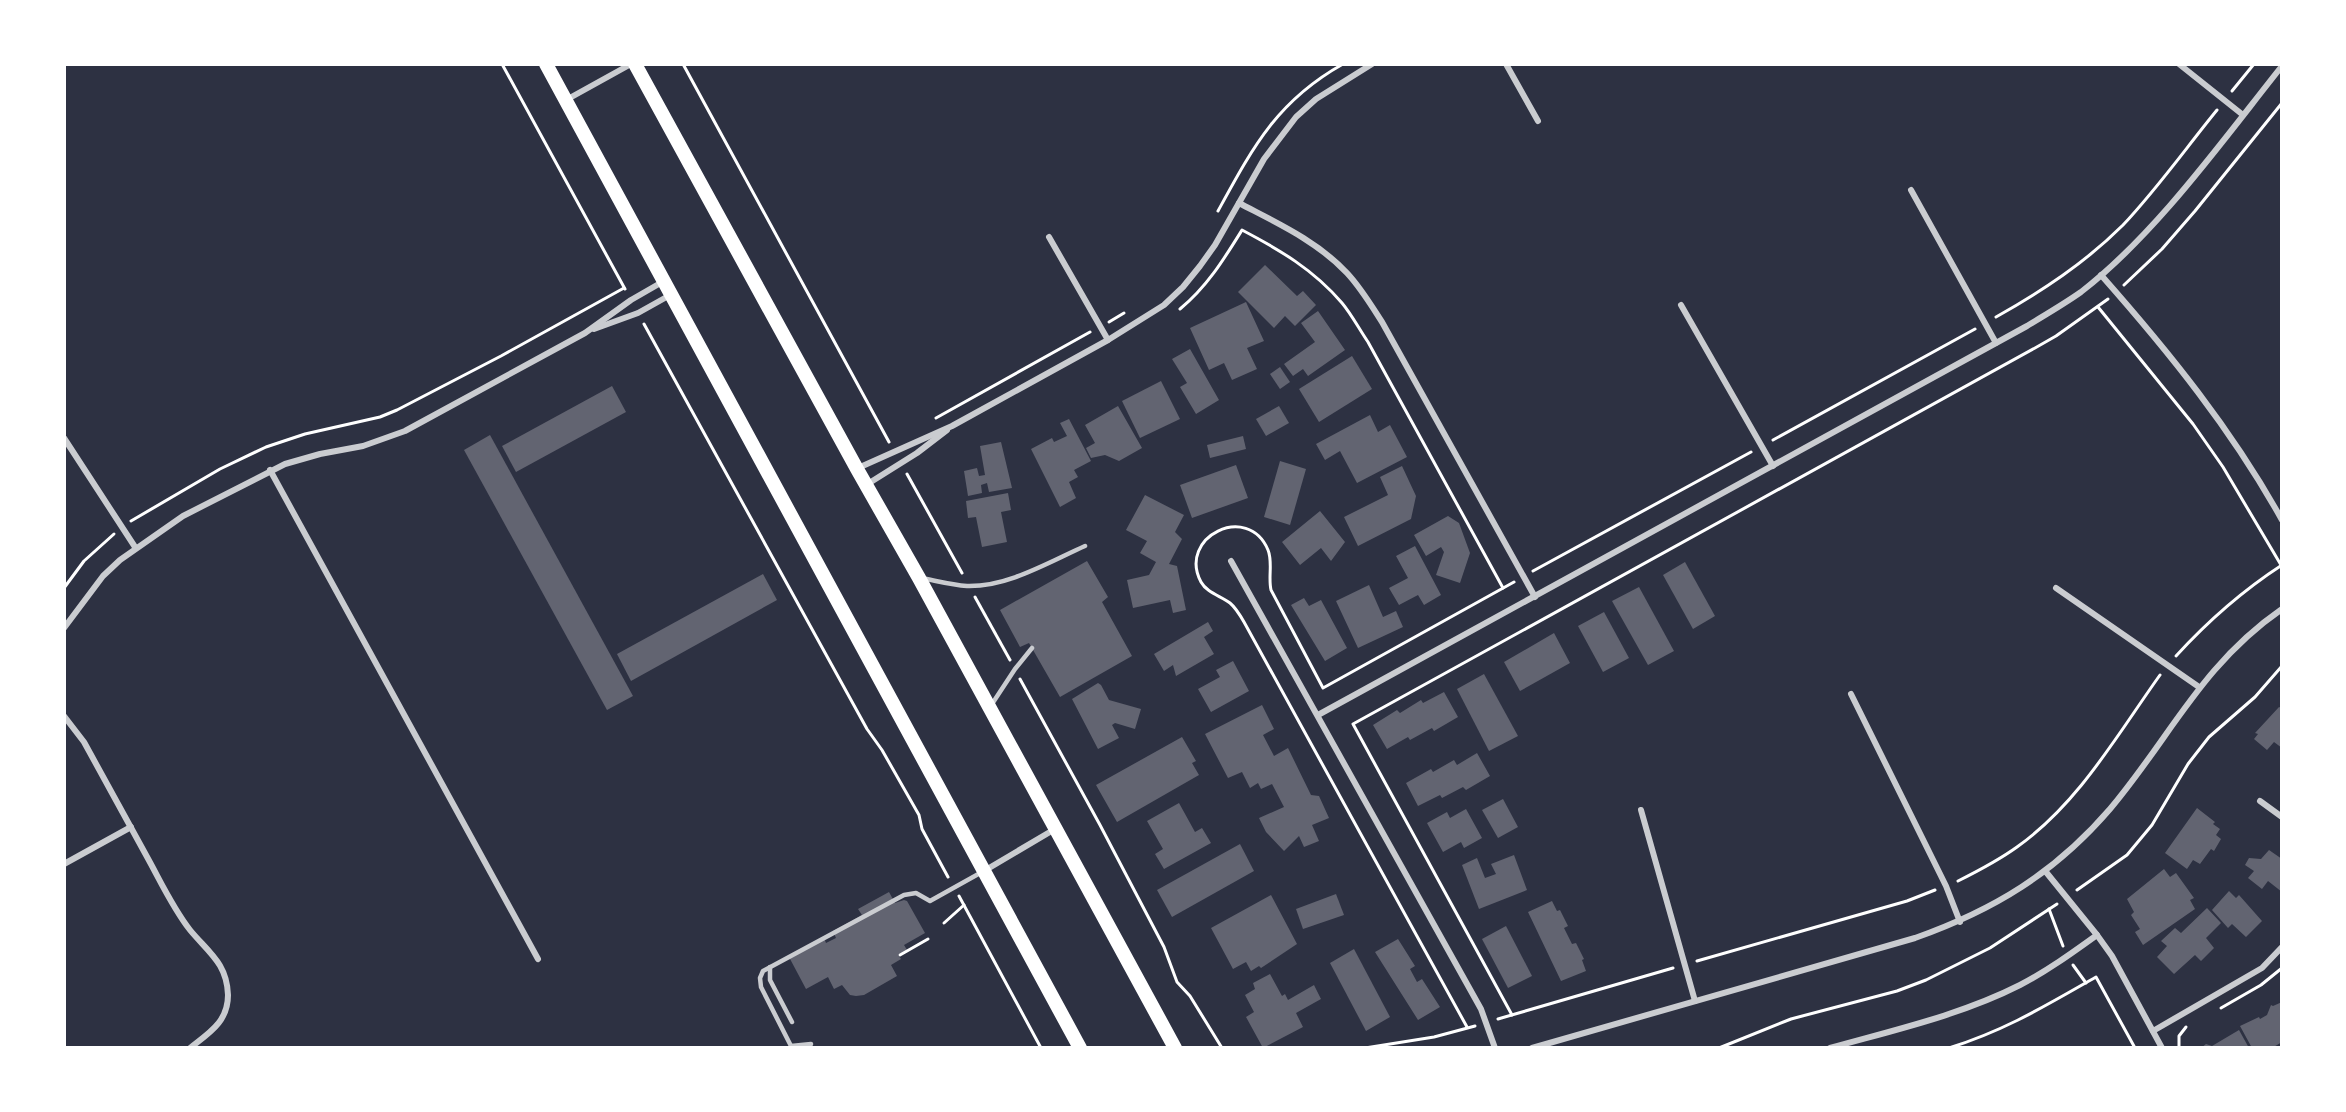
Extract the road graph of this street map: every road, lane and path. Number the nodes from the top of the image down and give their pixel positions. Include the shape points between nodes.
1 (502, 64) edge
2 (546, 64) edge
3 (633, 64) edge
4 (683, 64) edge
5 (1343, 64) edge
6 (1372, 64) edge
7 (1506, 64) edge
8 (2179, 64) edge
9 (2254, 64) edge
10 (2282, 66) edge
11 (566, 100) junction
12 (2224, 101) junction
13 (2243, 115) junction
14 (1538, 122) dead end
15 (1911, 190) dead end
16 (1239, 203) junction
17 (1218, 212) dead end
18 (1242, 230) dead end
19 (1049, 237) dead end
20 (2101, 275) junction
21 (664, 280) junction
22 (624, 288) junction
23 (672, 294) junction
24 (631, 300) junction
25 (1682, 304) dead end
26 (2098, 307) dead end
27 (1127, 312) dead end
28 (638, 313) junction
29 (1985, 323) junction
30 (1100, 327) junction
31 (585, 333) junction
32 (1108, 340) junction
33 (1996, 343) junction
34 (929, 422) dead end
35 (952, 426) junction
36 (64, 438) edge
37 (1761, 447) junction
38 (894, 451) junction
39 (901, 464) junction
40 (1773, 466) junction
41 (856, 469) junction
42 (270, 470) junction
43 (865, 485) junction
44 (2282, 520) edge
45 (123, 528) junction
46 (1085, 546) dead end
47 (135, 547) junction
48 (1231, 561) dead end
49 (2281, 565) edge
50 (1523, 577) junction
51 (919, 578) junction
52 (969, 586) junction
53 (64, 588) edge
54 (1503, 588) junction
55 (2056, 588) dead end
56 (1535, 597) junction
57 (2282, 609) edge
58 (64, 628) edge
59 (1032, 648) dead end
60 (2282, 666) edge
61 (2167, 667) junction
62 (1015, 669) junction
63 (2199, 687) junction
64 (1323, 688) dead end
65 (1851, 694) dead end
66 (989, 709) junction
67 (1318, 715) junction
68 (64, 716) edge
69 (1353, 724) dead end
70 (2260, 801) dead end
71 (1641, 810) dead end
72 (2282, 817) edge
73 (131, 827) junction
74 (1055, 829) junction
75 (64, 864) edge
76 (984, 871) junction
77 (2046, 872) junction
78 (953, 886) junction
79 (1946, 886) junction
80 (2067, 897) junction
81 (964, 905) junction
82 (1960, 922) junction
83 (944, 923) dead end
84 (2097, 935) junction
85 (928, 939) dead end
86 (2282, 947) edge
87 (900, 955) dead end
88 (538, 959) dead end
89 (1684, 965) junction
90 (770, 967) junction
91 (2282, 968) edge
92 (1695, 1001) junction
93 (2217, 1010) dead end
94 (1512, 1015) junction
95 (792, 1022) dead end
96 (1487, 1023) junction
97 (2187, 1026) dead end
98 (2153, 1031) junction
99 (811, 1044) dead end
100 (190, 1047) edge
101 (1041, 1047) edge
102 (1080, 1047) edge
103 (1175, 1047) edge
104 (1222, 1047) edge
105 (1365, 1047) edge
106 (1495, 1047) edge
107 (1532, 1047) edge
108 (1719, 1047) edge
109 (1830, 1047) edge
110 (1949, 1047) edge
111 (2135, 1047) edge
112 (2162, 1047) edge
113 (2179, 1047) edge

1 - 22 path
2 - 11 highway
3 - 11 street
3 - 41 highway
4 - 38 path
5 - 17 path via 1308,87 1277,117 1249,155
6 - 16 street via 1316,99 1296,117 1264,159
7 - 14 street
8 - 12 street
9 - 12 path
10 - 13 street
11 - 21 highway
12 - 13 street
12 - 29 path via 2148,196 2102,244 2038,293
13 - 20 street via 2158,216
15 - 29 street
16 - 32 street via 1215,245 1183,287 1139,322
16 - 50 street via 1308,240 1347,273 1365,296
18 - 54 path via 1292,258 1329,288 1344,306 1368,342
19 - 30 street
20 - 33 street via 2053,310
20 - 44 street via 2196,388
21 - 23 highway
21 - 24 street
22 - 24 path
22 - 45 path via 397,410 266,447 162,501
23 - 28 street
23 - 76 highway
24 - 31 street
25 - 37 street
26 - 49 path via 2193,424
27 - 30 path
28 - 31 street
28 - 78 path via 867,729 919,815 922,830
29 - 33 street
29 - 37 path
30 - 32 street
30 - 34 path
31 - 42 street via 405,431
32 - 35 street
33 - 40 street
35 - 38 street
35 - 39 street
36 - 45 street
37 - 40 street
37 - 50 path
38 - 41 street
39 - 43 street
39 - 52 path
40 - 56 street
41 - 43 highway
42 - 47 street via 183,516
42 - 88 street
43 - 51 highway
45 - 47 street
45 - 53 path via 84,561
46 - 52 lane via 1001,581
47 - 58 street via 103,576
48 - 67 street
49 - 61 path via 2220,611
50 - 54 path
50 - 56 street
51 - 52 lane
51 - 66 highway
52 - 62 path
54 - 64 path
55 - 61 street
56 - 67 street
57 - 63 street via 2220,662
59 - 62 lane
60 - 80 path via 2209,736 2152,825 2127,855
61 - 63 street
61 - 79 path via 2094,770 2058,811 2018,847
62 - 66 lane
62 - 104 path via 1164,947 1177,982
63 - 77 street via 2112,807
65 - 79 street
66 - 74 highway
67 - 96 street
68 - 73 street via 84,742
69 - 94 path
70 - 72 street
71 - 89 street
73 - 75 street
73 - 100 street via 180,916 215,956 226,981 227,1006 223,1018
74 - 76 street
74 - 103 highway
76 - 78 lane
76 - 102 highway
77 - 80 street
77 - 82 street
78 - 81 path
78 - 90 lane via 930,901 916,893 904,895
79 - 82 street
79 - 89 path via 1907,901
80 - 84 street
80 - 108 path via 1990,948 1926,980 1791,1019
81 - 83 path
81 - 101 path
82 - 92 street
84 - 98 street
84 - 109 street via 2020,985 1983,1001 1927,1021
85 - 87 path
86 - 98 street via 2262,968
89 - 92 street
89 - 94 path
90 - 95 lane via 770,980
90 - 99 lane via 763,971 761,987 790,1046
91 - 93 path via 2262,985
92 - 107 street
94 - 96 path
96 - 105 path via 1434,1037
96 - 106 street
97 - 113 path
98 - 112 street
110 - 111 path via 2032,1015 2096,977

